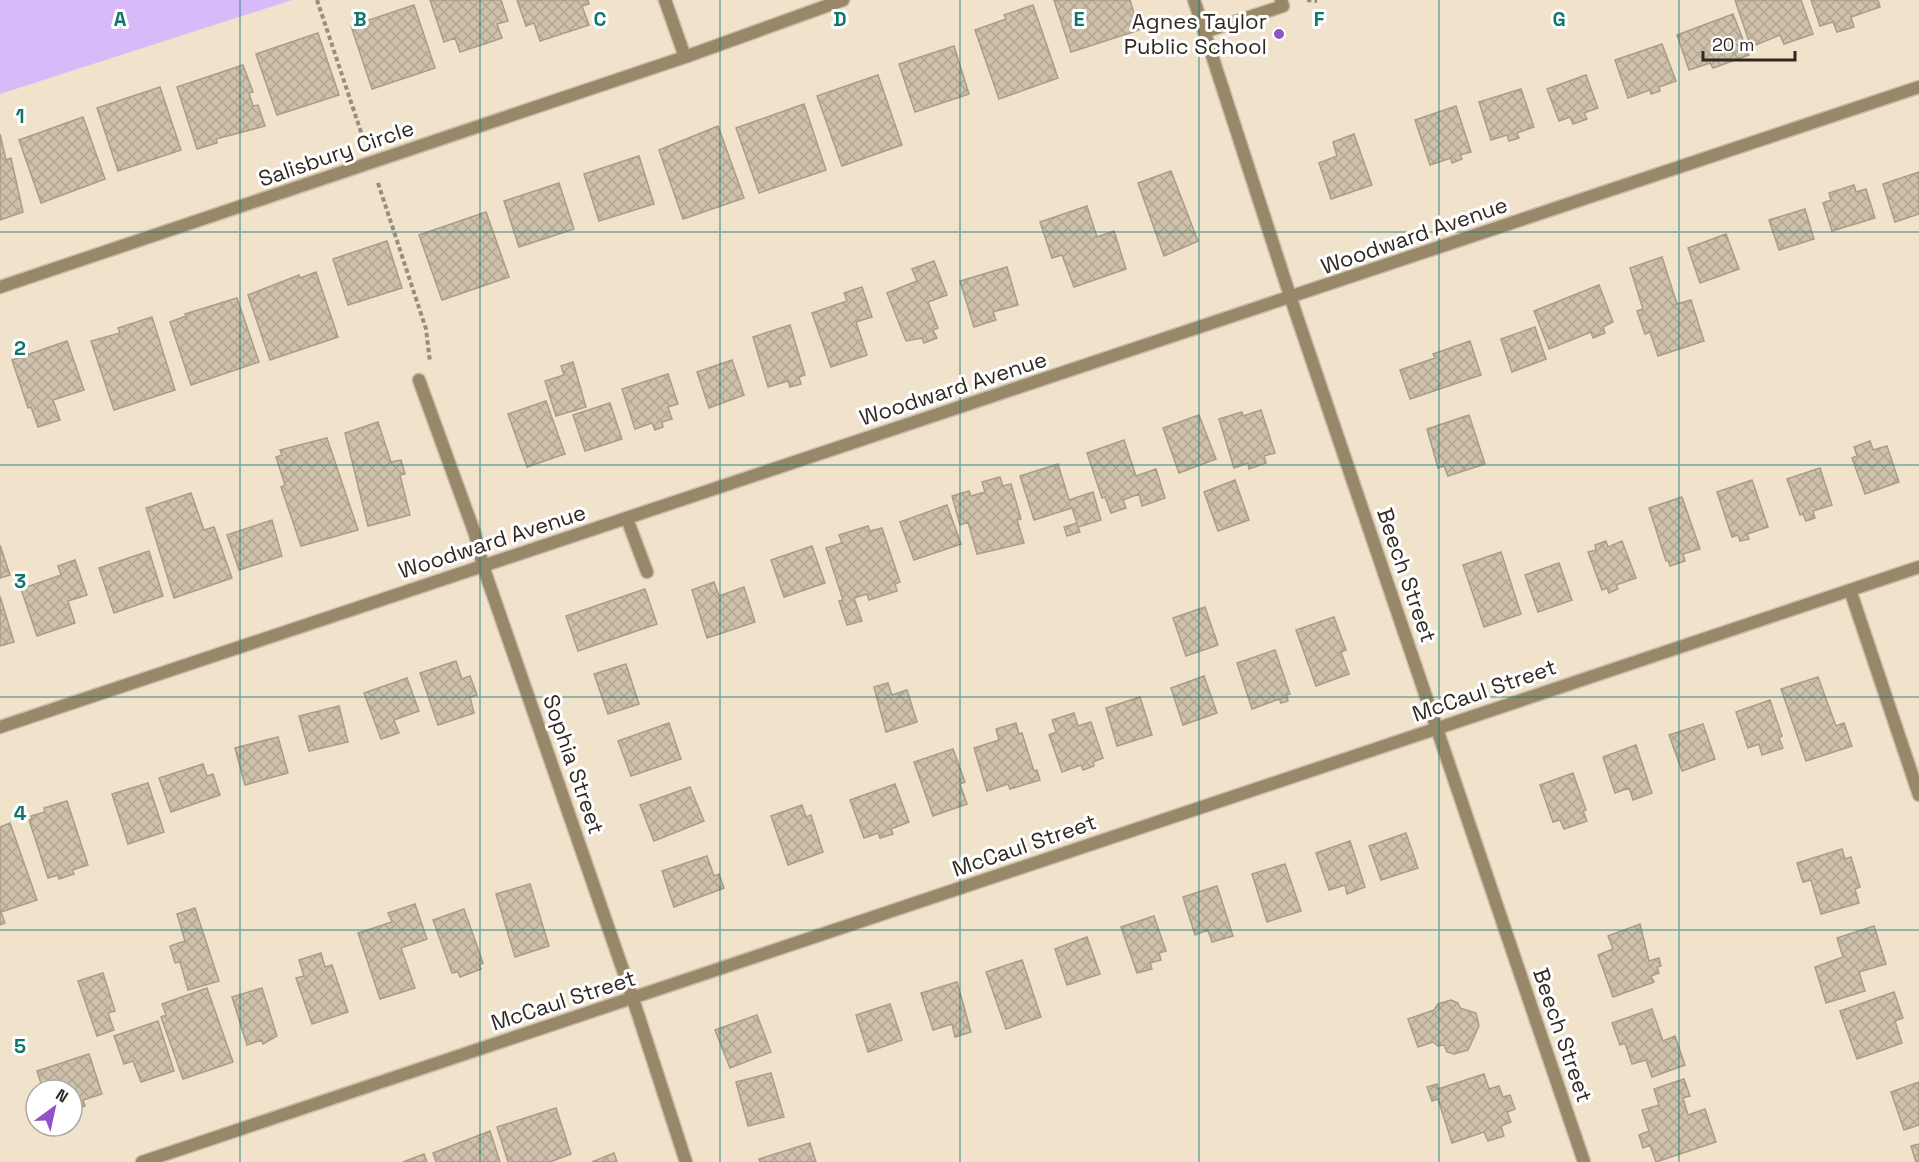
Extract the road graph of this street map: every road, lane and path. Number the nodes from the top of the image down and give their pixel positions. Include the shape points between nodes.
1 (317, 0) edge
2 (666, 0) edge
3 (843, 0) edge
4 (1194, 0) edge
5 (1307, 0) edge
6 (1317, 1) edge
7 (1282, 3) edge
8 (1204, 32) junction
9 (685, 57) junction
10 (1919, 87) edge
11 (372, 163) junction
12 (0, 287) edge
13 (1291, 299) junction
14 (419, 380) joint
15 (627, 519) junction
16 (483, 566) junction
17 (1919, 567) edge
18 (647, 572) dead end
19 (1850, 590) junction
20 (0, 727) edge
21 (1438, 728) junction
22 (1919, 795) edge
23 (633, 999) junction
24 (142, 1162) edge
25 (686, 1162) edge
26 (1584, 1162) edge

1 - 11 path
2 - 9 street
3 - 9 street, Salisbury Circle
4 - 8 street, Beech Street
5 - 6 path
7 - 8 street
8 - 13 street, Beech Street
9 - 11 street, Salisbury Circle
10 - 13 street, Woodward Avenue
11 - 12 street, Salisbury Circle
11 - 14 path via 426,330 431,361
13 - 15 street, Woodward Avenue
13 - 21 street, Beech Street
14 - 16 street, Sophia Street
15 - 16 street, Woodward Avenue
15 - 18 street
16 - 20 street, Woodward Avenue
16 - 23 street, Sophia Street
17 - 19 street, McCaul Street
19 - 21 street, McCaul Street
19 - 22 street
21 - 23 street, McCaul Street
21 - 26 street, Beech Street
23 - 24 street, McCaul Street
23 - 25 street, Sophia Street

